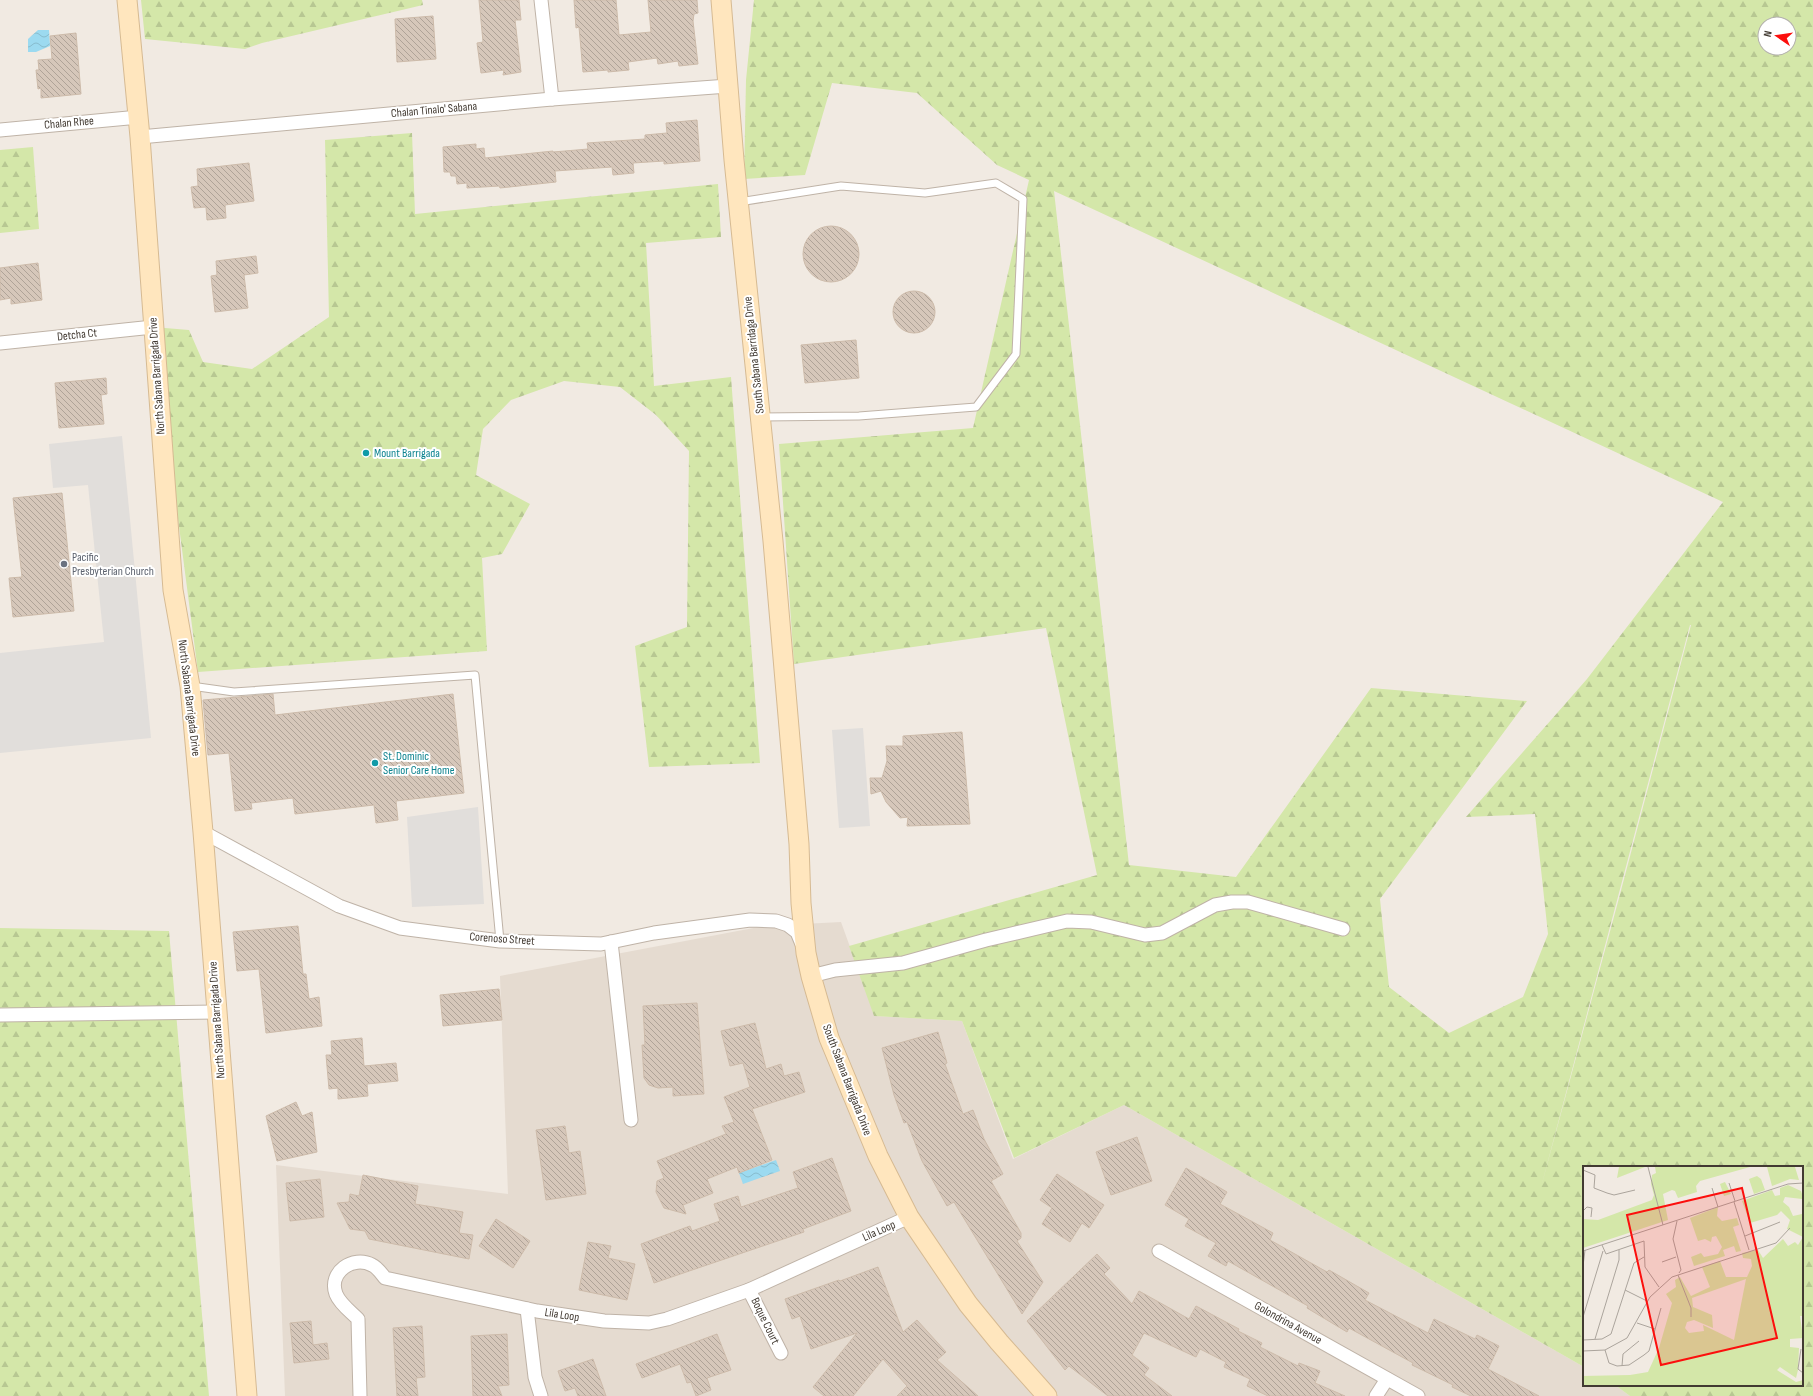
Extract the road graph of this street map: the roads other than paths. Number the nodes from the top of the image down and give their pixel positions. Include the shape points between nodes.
1 (127, 0) edge
2 (541, 0) edge
3 (721, 0) edge
4 (728, 86) junction
5 (552, 99) junction
6 (139, 117) junction
7 (0, 130) edge
8 (140, 136) junction
9 (738, 202) junction
10 (153, 327) junction
11 (0, 343) edge
12 (761, 417) junction
13 (190, 686) junction
14 (788, 711) joint
15 (203, 832) junction
16 (1343, 929) dead end
17 (500, 941) junction
18 (611, 942) junction
19 (806, 953) junction
20 (811, 976) junction
21 (216, 1012) junction
22 (0, 1016) edge
23 (631, 1120) dead end
24 (909, 1217) junction
25 (1159, 1251) dead end
26 (749, 1290) junction
27 (526, 1309) junction
28 (780, 1353) dead end
29 (1387, 1379) junction
30 (1041, 1394) edge
31 (247, 1396) edge
32 (360, 1396) edge
33 (541, 1396) edge
34 (1376, 1396) edge
35 (1418, 1396) edge

1 - 6 main road, North Sabana Barrigada Drive
2 - 5 street
3 - 4 main road, South Sabana Barridaga Drive
4 - 5 street, Chalan Tinalo' Sabana
4 - 9 main road, South Sabana Barridaga Drive
5 - 8 street, Chalan Tinalo' Sabana
6 - 7 street, Chalan Rhee
6 - 8 main road, North Sabana Barrigada Drive
8 - 10 main road, North Sabana Barrigada Drive
9 - 12 main road, South Sabana Barridaga Drive
9 - 12 lane via 841,186 925,193 996,182 1023,199 1016,354 976,407 859,416
10 - 11 street, Detcha Ct
10 - 13 main road, North Sabana Barrigada Drive via 173,590
12 - 14 main road, South Sabana Barridaga Drive
13 - 15 main road, North Sabana Barrigada Drive
13 - 17 lane via 234,692 475,675
14 - 19 main road, South Sabana Barrigada Drive
15 - 17 street, Corenoso Street via 339,906 400,928
15 - 21 main road, North Sabana Barrigada Drive
16 - 20 street via 1248,902 1232,902 1215,905 1162,933 1145,935 1091,922 1067,921 903,962 835,970
17 - 18 street, Corenoso Street via 601,944
18 - 19 street, Corenoso Street via 654,933 750,920 776,921 788,925 797,932
18 - 23 street
19 - 20 main road, South Sabana Barrigada Drive
20 - 24 main road, South Sabana Barrigada Drive via 832,1045 878,1156
21 - 22 street
21 - 31 main road, North Sabana Barrigada Drive
24 - 26 street, Lila Loop
24 - 30 main road, South Sabana Barrigada Drive via 968,1304
25 - 29 street, Golondrina Avenue
26 - 27 street, Lila Loop via 649,1324 604,1321
26 - 28 street, Boque Court
27 - 32 street, Lila Loop via 385,1278 376,1267 366,1262 349,1263 337,1277 335,1286 337,1296 358,1320
27 - 33 street via 535,1377
29 - 34 street
29 - 35 street, Golondrina Avenue

